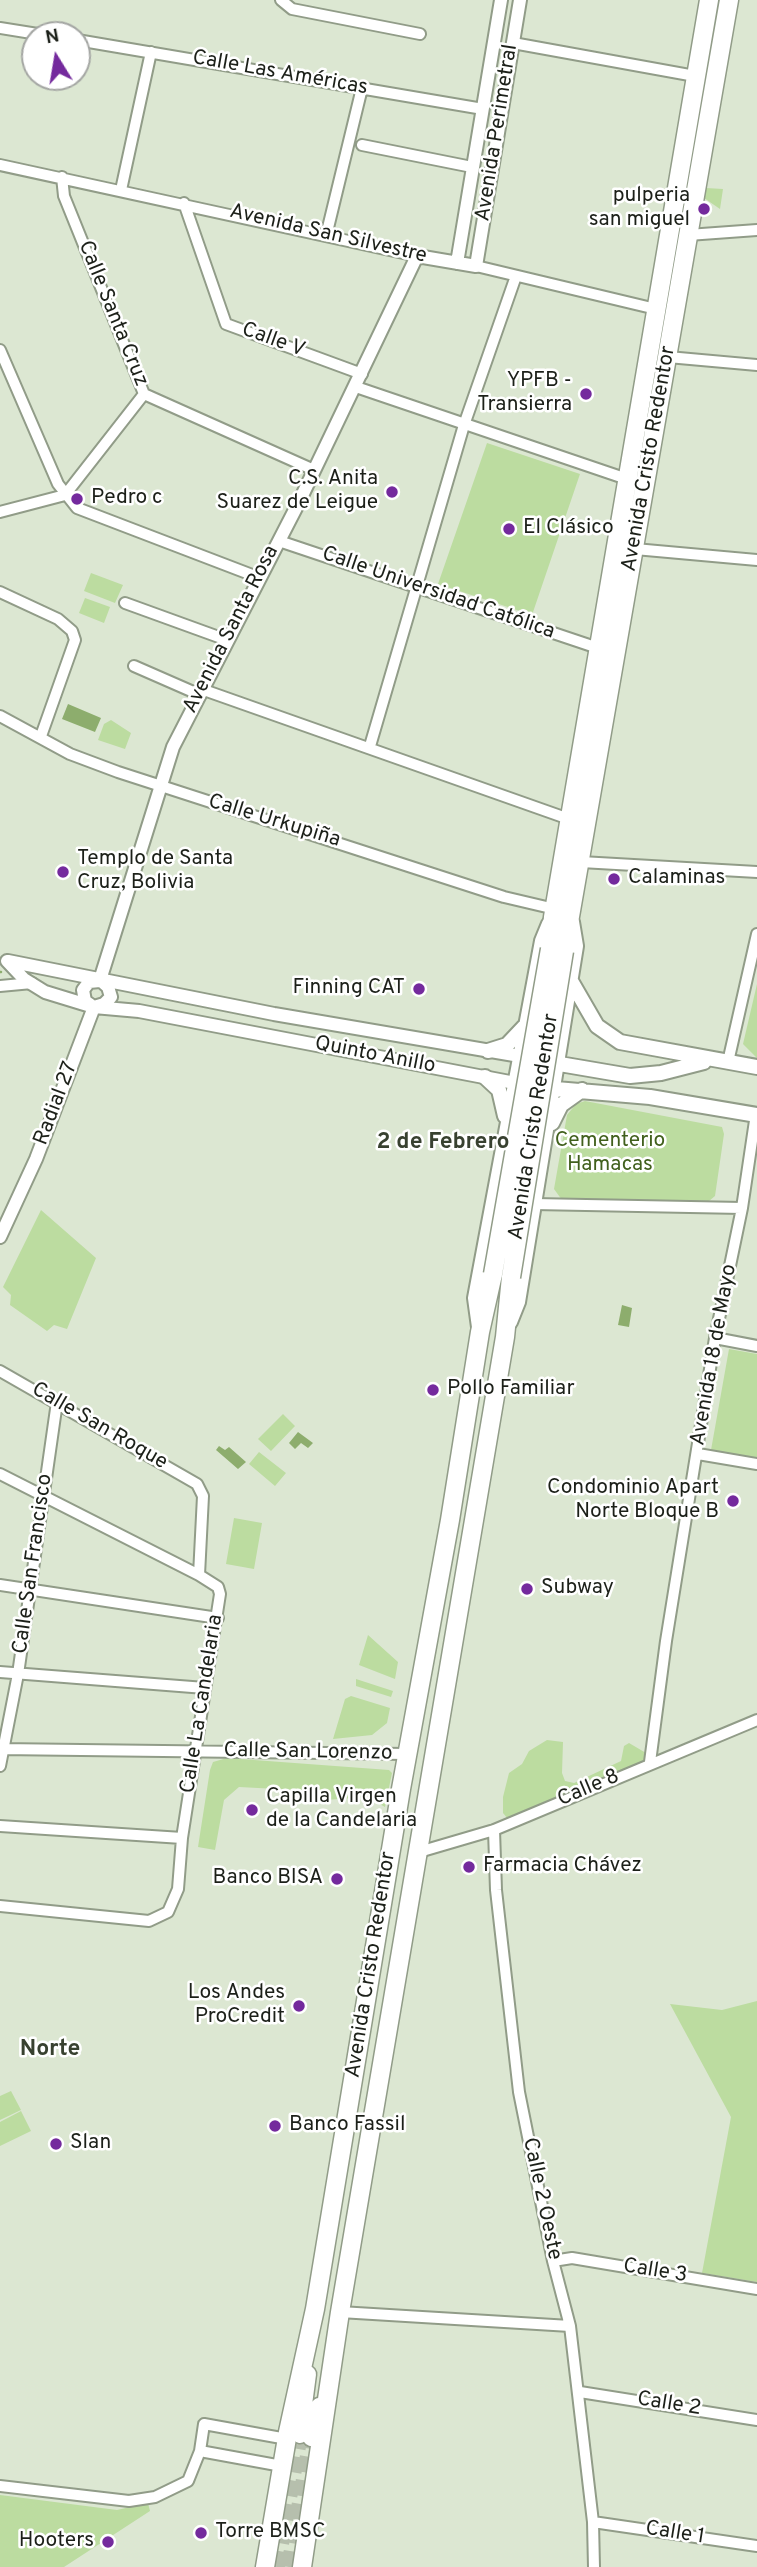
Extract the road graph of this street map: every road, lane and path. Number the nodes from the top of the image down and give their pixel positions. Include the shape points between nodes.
1 (281, 0) edge
2 (501, 0) edge
3 (520, 0) edge
4 (709, 0) edge
5 (729, 0) edge
6 (0, 28) edge
7 (21, 31) edge
8 (420, 34) dead end
9 (91, 42) edge
10 (513, 43) junction
11 (151, 52) junction
12 (489, 74) junction
13 (695, 76) junction
14 (507, 77) junction
15 (362, 88) junction
16 (483, 109) junction
17 (362, 145) dead end
18 (0, 165) edge
19 (472, 167) junction
20 (62, 177) junction
21 (121, 190) junction
22 (184, 203) junction
23 (757, 230) edge
24 (688, 235) junction
25 (326, 236) junction
26 (417, 256) junction
27 (457, 263) junction
28 (476, 266) junction
29 (516, 276) junction
30 (656, 309) junction
31 (0, 350) edge
32 (668, 357) junction
33 (757, 365) edge
34 (362, 374) junction
35 (356, 387) junction
36 (144, 394) junction
37 (464, 425) junction
38 (314, 470) junction
39 (627, 479) junction
40 (65, 495) junction
41 (0, 512) edge
42 (279, 541) junction
43 (635, 550) junction
44 (757, 560) edge
45 (260, 578) junction
46 (416, 587) junction
47 (0, 592) edge
48 (125, 603) dead end
49 (227, 640) junction
50 (598, 648) junction
51 (134, 666) dead end
52 (199, 692) junction
53 (0, 716) edge
54 (41, 736) junction
55 (370, 746) junction
56 (159, 785) junction
57 (569, 819) junction
58 (582, 862) junction
59 (757, 872) edge
60 (554, 913) junction
61 (572, 919) junction
62 (757, 934) edge
63 (557, 950) junction
64 (3, 960) edge
65 (100, 981) junction
66 (571, 981) junction
67 (32, 983) junction
68 (0, 986) edge
69 (94, 1007) junction
70 (527, 1023) junction
71 (563, 1028) junction
72 (488, 1051) junction
73 (520, 1056) junction
74 (712, 1059) junction
75 (728, 1062) junction
76 (557, 1064) junction
77 (757, 1067) edge
78 (485, 1077) junction
79 (515, 1083) junction
80 (553, 1089) junction
81 (582, 1090) junction
82 (757, 1114) edge
83 (506, 1135) junction
84 (544, 1140) junction
85 (534, 1204) junction
86 (742, 1208) junction
87 (0, 1237) edge
88 (502, 1275) junction
89 (480, 1332) junction
90 (505, 1337) junction
91 (715, 1338) junction
92 (757, 1346) edge
93 (0, 1371) edge
94 (57, 1402) junction
95 (698, 1454) junction
96 (757, 1464) edge
97 (0, 1474) edge
98 (44, 1496) junction
99 (199, 1575) junction
100 (0, 1585) edge
101 (31, 1590) junction
102 (218, 1618) junction
103 (0, 1672) edge
104 (18, 1674) junction
105 (205, 1688) junction
106 (757, 1720) edge
107 (1, 1749) edge
108 (195, 1752) junction
109 (407, 1755) junction
110 (650, 1762) junction
111 (0, 1766) edge
112 (0, 1826) edge
113 (494, 1830) junction
114 (182, 1838) junction
115 (419, 1852) junction
116 (0, 1906) edge
117 (554, 2261) junction
118 (757, 2289) edge
119 (340, 2312) junction
120 (570, 2326) junction
121 (580, 2392) junction
122 (757, 2420) edge
123 (300, 2437) junction
124 (200, 2451) junction
125 (282, 2466) junction
126 (0, 2486) edge
127 (593, 2522) junction
128 (757, 2546) edge
129 (265, 2567) edge
130 (302, 2567) edge
131 (594, 2567) edge

1 - 8 street via 292,9
2 - 12 street, Avenida Perimetral
3 - 10 street, Avenida Perimetral
4 - 13 highway, Avenida Cristo Redentor
5 - 24 highway, Avenida Cristo Redentor
6 - 7 street
9 - 11 street, Calle Las Américas
10 - 13 street
10 - 14 street, Avenida Perimetral
11 - 15 street, Calle Las Américas
11 - 21 street
12 - 14 street
12 - 16 street, Avenida Perimetral
13 - 30 highway, Avenida Cristo Redentor
14 - 28 street, Avenida Perimetral
15 - 16 street, Calle Las Américas
15 - 25 street
16 - 19 street, Avenida Perimetral
17 - 19 street
18 - 20 street, Avenida San Silvestre
19 - 27 street, Avenida Perimetral
20 - 21 street, Avenida San Silvestre
20 - 36 street, Calle Santa Cruz via 64,196
21 - 22 street, Avenida San Silvestre
22 - 25 street, Avenida San Silvestre
22 - 34 street, Calle V via 226,324
23 - 24 street
24 - 32 highway, Avenida Cristo Redentor
25 - 26 street, Avenida San Silvestre
26 - 27 street, Avenida San Silvestre
26 - 34 street, Avenida Santa Rosa
27 - 28 street, Avenida San Silvestre
28 - 29 street, Avenida San Silvestre
29 - 30 street, Avenida San Silvestre
29 - 37 street
30 - 39 highway, Avenida Cristo Redentor
31 - 40 street
32 - 33 street
32 - 43 highway, Avenida Cristo Redentor
34 - 35 street, Avenida Santa Rosa
35 - 37 street
35 - 38 street, Avenida Santa Rosa
36 - 38 street, Calle Santa Cruz
36 - 40 street
37 - 39 street
37 - 46 street
38 - 42 street, Avenida Santa Rosa
39 - 50 highway, Avenida Cristo Redentor
40 - 41 street
40 - 45 street via 77,508
42 - 45 street, Avenida Santa Rosa
42 - 46 street, Calle Universidad Católica
43 - 44 street
43 - 58 highway, Avenida Cristo Redentor
45 - 49 street, Avenida Santa Rosa
46 - 50 street, Calle Universidad Católica
46 - 55 street
47 - 54 street via 58,620 72,631 75,640
48 - 49 street
49 - 52 street, Avenida Santa Rosa
50 - 57 highway, Avenida Cristo Redentor
51 - 52 street
52 - 55 street
52 - 56 street, Avenida Santa Rosa
53 - 54 street, Calle Urkupiña
54 - 56 street, Calle Urkupiña via 70,754
55 - 57 street
56 - 60 street, Calle Urkupiña
56 - 65 street, Avenida Santa Rosa via 127,904
57 - 60 highway, Avenida Cristo Redentor
58 - 59 street
58 - 61 highway, Avenida Cristo Redentor
60 - 63 highway, Avenida Cristo Redentor
60 - 70 main road, Avenida Cristo Redentor via 542,942
61 - 63 highway, Avenida Cristo Redentor
61 - 66 main road, Avenida Cristo Redentor via 576,946
62 - 75 street
63 - 88 highway, Avenida Cristo Redentor, bridge
64 - 65 street, Quinto Anillo
64 - 67 street, Quinto Anillo
65 - 69 street, Radial 27 via 111,997
65 - 69 street via 89,982 83,989 85,1001
65 - 72 street, Quinto Anillo
66 - 71 main road, Avenida Cristo Redentor
66 - 74 main road via 606,1034 641,1048
67 - 68 street
67 - 69 street, Quinto Anillo
69 - 78 street, Quinto Anillo via 166,1016
69 - 87 street, Radial 27 via 36,1159
70 - 71 main road via 528,1039 539,1054 547,1053
70 - 72 main road via 507,1045
70 - 73 main road, Avenida Cristo Redentor
71 - 76 main road, Avenida Cristo Redentor
72 - 73 street, Quinto Anillo
73 - 76 main road, Quinto Anillo
73 - 79 main road, Avenida Cristo Redentor
74 - 75 main road, Quinto Anillo
74 - 76 main road, Quinto Anillo via 630,1076
75 - 77 main road, Quinto Anillo
76 - 80 main road, Avenida Cristo Redentor
78 - 79 street, Quinto Anillo
78 - 83 main road via 501,1095
79 - 80 main road, Quinto Anillo
79 - 83 main road, Avenida Cristo Redentor
80 - 81 main road, Quinto Anillo
80 - 84 main road, Avenida Cristo Redentor
81 - 82 main road, Quinto Anillo
81 - 84 main road via 562,1105
82 - 86 street, Avenida 18 de Mayo
83 - 84 main road via 517,1112 531,1105 541,1115
83 - 89 main road, Avenida Cristo Redentor via 475,1298
84 - 85 main road, Avenida Cristo Redentor
85 - 86 street
85 - 90 main road, Avenida Cristo Redentor via 518,1302
86 - 91 street, Avenida 18 de Mayo
88 - 89 highway, Avenida Cristo Redentor
88 - 90 highway, Avenida Cristo Redentor
89 - 109 highway, Avenida Cristo Redentor
90 - 115 highway, Avenida Cristo Redentor
91 - 92 street
91 - 95 street, Avenida 18 de Mayo
93 - 94 street, Calle San Roque
94 - 98 street, Calle San Francisco
94 - 99 street, Calle San Roque via 197,1484 203,1496
95 - 96 street
95 - 110 street, Avenida 18 de Mayo
97 - 98 street
98 - 99 street
98 - 101 street, Calle San Francisco
99 - 102 street, Calle La Candelaria via 220,1591
100 - 101 street
101 - 102 street
101 - 104 street, Calle San Francisco
102 - 105 street, Calle La Candelaria
103 - 104 street
104 - 105 street
104 - 107 street, Calle San Francisco
105 - 108 street, Calle La Candelaria
106 - 110 street, Calle 8
107 - 108 street, Calle San Lorenzo
107 - 111 street, Calle San Francisco
108 - 109 street, Calle San Lorenzo
108 - 114 street, Calle La Candelaria
109 - 123 highway, Avenida Cristo Redentor via 315,2309
110 - 113 street, Calle 8
112 - 114 street
113 - 115 street, Calle 8
113 - 117 street, Calle 2 Oeste via 496,1890 519,2092
114 - 116 street, Calle La Candelaria via 174,1902 168,1912 149,1921
115 - 119 highway, Avenida Cristo Redentor
117 - 118 street, Calle 3 via 572,2258
117 - 120 street, Calle 2 Oeste
119 - 120 street
119 - 123 main road, Avenida Cristo Redentor
119 - 130 highway, Avenida Cristo Redentor
120 - 121 street, Calle 2 Oeste
121 - 122 street, Calle 2
121 - 127 street, Calle 2 Oeste
123 - 124 street via 204,2424
123 - 125 highway, Avenida Cristo Redentor
124 - 125 street
124 - 126 street via 188,2481 155,2497 121,2501
125 - 129 highway, Avenida Cristo Redentor
127 - 128 street, Calle 1
127 - 131 street, Calle 2 Oeste

